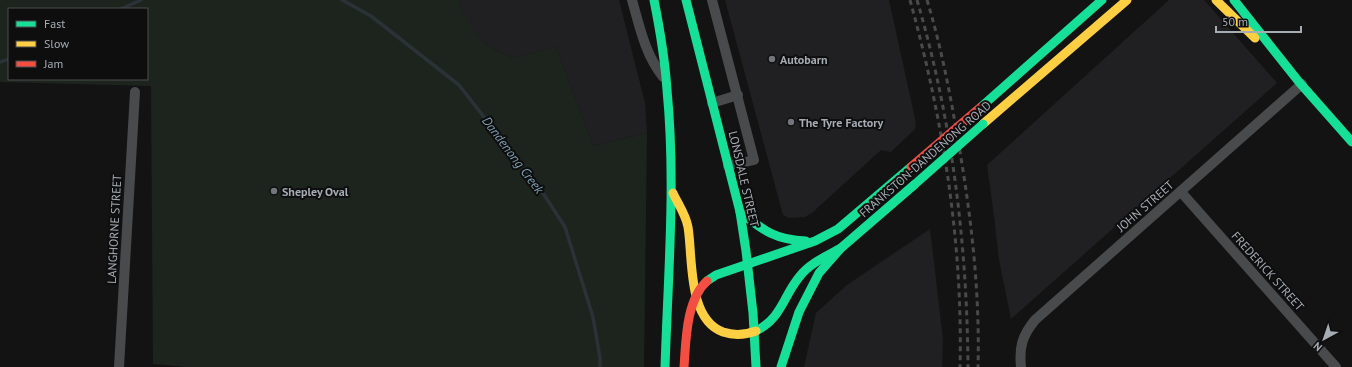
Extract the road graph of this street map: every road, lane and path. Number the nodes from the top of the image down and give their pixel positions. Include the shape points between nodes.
1 (632, 0) edge
2 (654, 0) edge
3 (686, 0) edge
4 (712, 0) edge
5 (1102, 0) edge
6 (1127, 0) edge
7 (1216, 0) edge
8 (1234, 0) edge
9 (667, 81) junction
10 (1301, 83) junction
11 (135, 92) dead end
12 (738, 95) junction
13 (712, 103) junction
14 (1352, 142) edge
15 (728, 166) junction
16 (671, 189) junction
17 (1181, 192) junction
18 (740, 212) junction
19 (815, 241) junction
20 (840, 248) junction
21 (748, 265) junction
22 (696, 294) junction
23 (755, 332) junction
24 (119, 367) edge
25 (665, 367) edge
26 (684, 367) edge
27 (756, 367) edge
28 (781, 367) edge
29 (1021, 367) edge
30 (1336, 367) edge

1 - 9 street via 648,54
2 - 9 main road
3 - 13 main road, LONSDALE STREET
4 - 12 street, LONSDALE STREET
5 - 19 main road, FRANKSTON-DANDENONG ROAD, bridge via 838,229
6 - 20 main road, FRANKSTON-DANDENONG ROAD, bridge
7 - 10 main road
8 - 10 main road
9 - 16 main road
10 - 14 main road
10 - 17 street, JOHN STREET
11 - 24 street, LANGHORNE STREET
12 - 13 street
12 - 15 street, LONSDALE STREET via 754,160
13 - 15 main road, LONSDALE STREET
15 - 18 main road, LONSDALE STREET
16 - 22 main road via 687,223
16 - 25 main road
17 - 29 street, JOHN STREET via 1035,320 1023,337
17 - 30 street, FREDERICK STREET
18 - 19 main road via 764,231 777,237 795,241
18 - 21 main road, LONSDALE STREET
19 - 21 main road, FRANKSTON-DANDENONG ROAD
20 - 23 main road via 802,272 773,320
20 - 28 main road, FRANKSTON-DANDENONG ROAD via 813,283 795,323
21 - 22 main road, FRANKSTON-DANDENONG ROAD via 712,277
21 - 23 main road, LONSDALE STREET
22 - 23 main road via 703,314 718,329 733,334
22 - 26 main road via 690,311
23 - 27 main road, LONSDALE STREET

